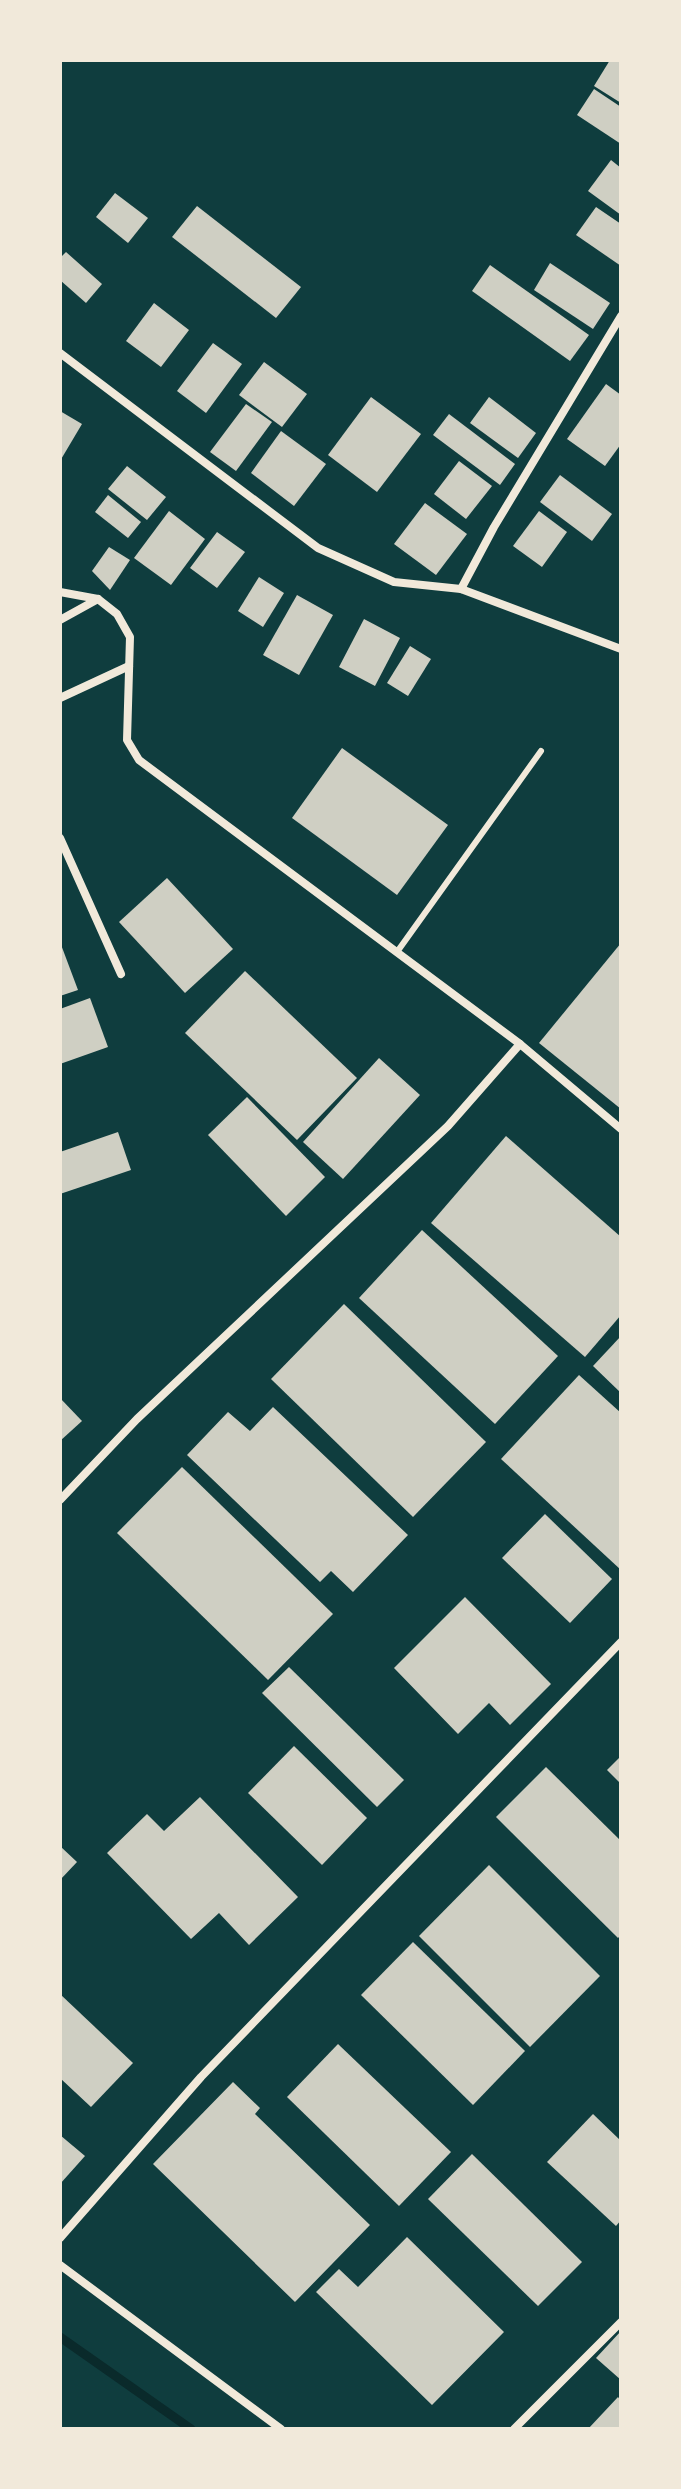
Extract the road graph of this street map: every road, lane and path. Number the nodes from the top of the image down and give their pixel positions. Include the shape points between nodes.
1 (621, 316) edge
2 (60, 353) edge
3 (461, 589) junction
4 (60, 592) edge
5 (98, 599) junction
6 (60, 620) edge
7 (621, 649) edge
8 (129, 666) junction
9 (60, 698) edge
10 (541, 751) dead end
11 (60, 838) edge
12 (397, 952) junction
13 (121, 974) dead end
14 (520, 1044) junction
15 (621, 1129) edge
16 (60, 1500) edge
17 (621, 1642) edge
18 (60, 2238) edge
19 (60, 2265) edge
20 (621, 2322) edge
21 (281, 2429) edge
22 (514, 2429) edge

1 - 3 street
2 - 3 street via 318,548 394,582
3 - 7 street
4 - 5 street
5 - 6 street
5 - 8 street via 117,614 130,637
8 - 9 street
8 - 12 street via 127,740 139,760
10 - 12 lane
11 - 13 street
12 - 14 street
14 - 15 street
14 - 16 street via 448,1126 148,1408
17 - 18 street via 201,2077
19 - 21 street
20 - 22 street

